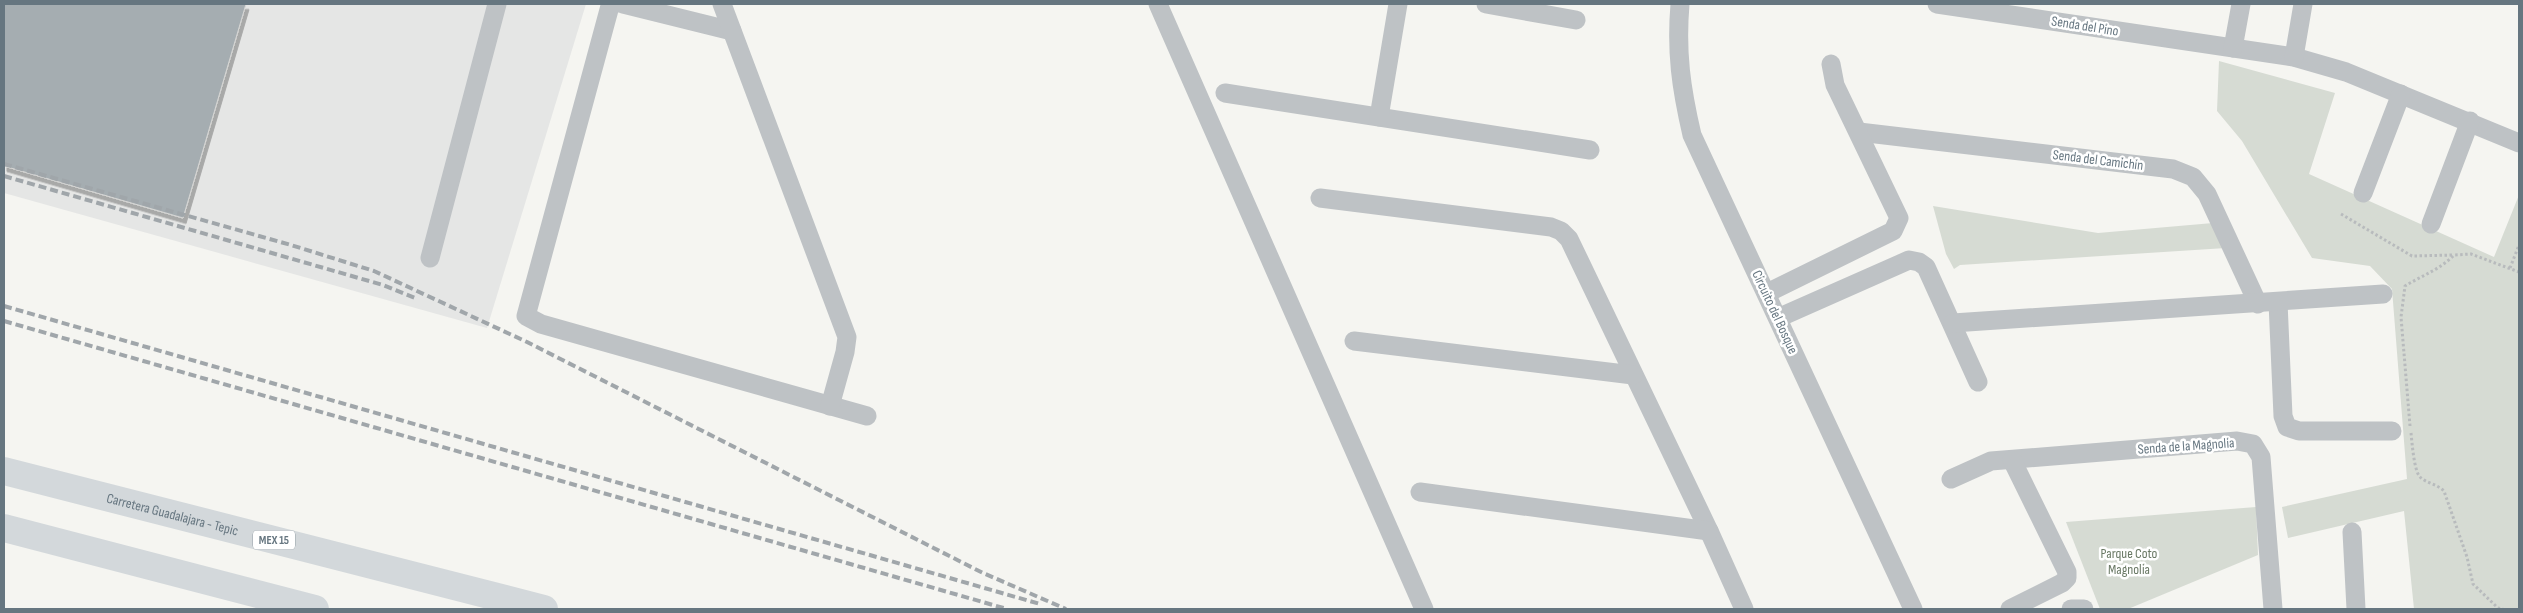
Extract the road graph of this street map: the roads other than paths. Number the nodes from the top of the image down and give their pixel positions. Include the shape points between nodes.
1 (496, 4) edge
2 (614, 4) edge
3 (623, 4) edge
4 (722, 4) edge
5 (1158, 4) edge
6 (1398, 4) edge
7 (1486, 4) edge
8 (1680, 4) edge
9 (1937, 4) edge
10 (2241, 4) edge
11 (2303, 4) edge
12 (1576, 20) dead end
13 (732, 31) junction
14 (2233, 48) junction
15 (2294, 57) junction
16 (1831, 64) dead end
17 (1225, 93) dead end
18 (2401, 94) junction
19 (1379, 117) junction
20 (2470, 121) junction
21 (1859, 132) junction
22 (2519, 142) edge
23 (1590, 150) dead end
24 (2363, 193) dead end
25 (1320, 198) dead end
26 (2431, 224) dead end
27 (430, 258) dead end
28 (1767, 293) junction
29 (2383, 294) dead end
30 (2278, 302) junction
31 (2258, 304) junction
32 (1778, 318) junction
33 (1953, 323) junction
34 (1354, 341) dead end
35 (1633, 375) junction
36 (1978, 382) dead end
37 (830, 406) junction
38 (867, 416) dead end
39 (2392, 431) dead end
40 (2012, 460) junction
41 (4, 471) edge
42 (1952, 478) dead end
43 (1420, 492) dead end
44 (4, 528) edge
45 (1709, 531) junction
46 (2352, 532) dead end
47 (315, 609) edge
48 (544, 609) edge
49 (1424, 609) edge
50 (1744, 609) edge
51 (1913, 609) edge
52 (2010, 609) edge
53 (2071, 609) edge
54 (2084, 609) edge
55 (2273, 609) edge
56 (2356, 609) edge

1 - 27 street
2 - 37 street via 610,6 526,316 540,324
3 - 13 street
4 - 13 street
5 - 49 street
6 - 19 street
7 - 12 street
8 - 28 street, Circuito del Bosque via 1677,40 1682,89 1692,134
9 - 14 street, Senda del Pino
10 - 14 street
11 - 15 street
13 - 37 street via 847,337
14 - 15 street, Senda del Pino
15 - 18 street, Senda del Pino via 2346,72
16 - 21 street via 1835,85
17 - 19 street
18 - 20 street, Senda del Pino
18 - 24 street
19 - 23 street
20 - 22 street, Senda del Pino
20 - 26 street
21 - 28 street via 1899,218 1897,225 1893,231
21 - 31 street, Senda del Camichín via 2173,169 2193,177 2207,194
25 - 35 street via 1562,231
28 - 32 street, Circuito del Bosque
29 - 30 street
30 - 31 street
30 - 39 street via 2283,416 2287,427 2299,432
31 - 33 street
32 - 33 street via 1908,260 1926,267
32 - 51 street, Circuito del Bosque
33 - 36 street
34 - 35 street
35 - 45 street
37 - 38 street
40 - 42 street, Senda de la Magnolia via 1991,461
40 - 52 street via 2067,572 2062,583
40 - 55 street, Senda de la Magnolia via 2237,441 2253,444 2261,457
41 - 48 highway, Carretera Guadalajara - Tepic / MEX 15
43 - 45 street
44 - 47 highway
45 - 50 street
46 - 56 street
53 - 54 street

